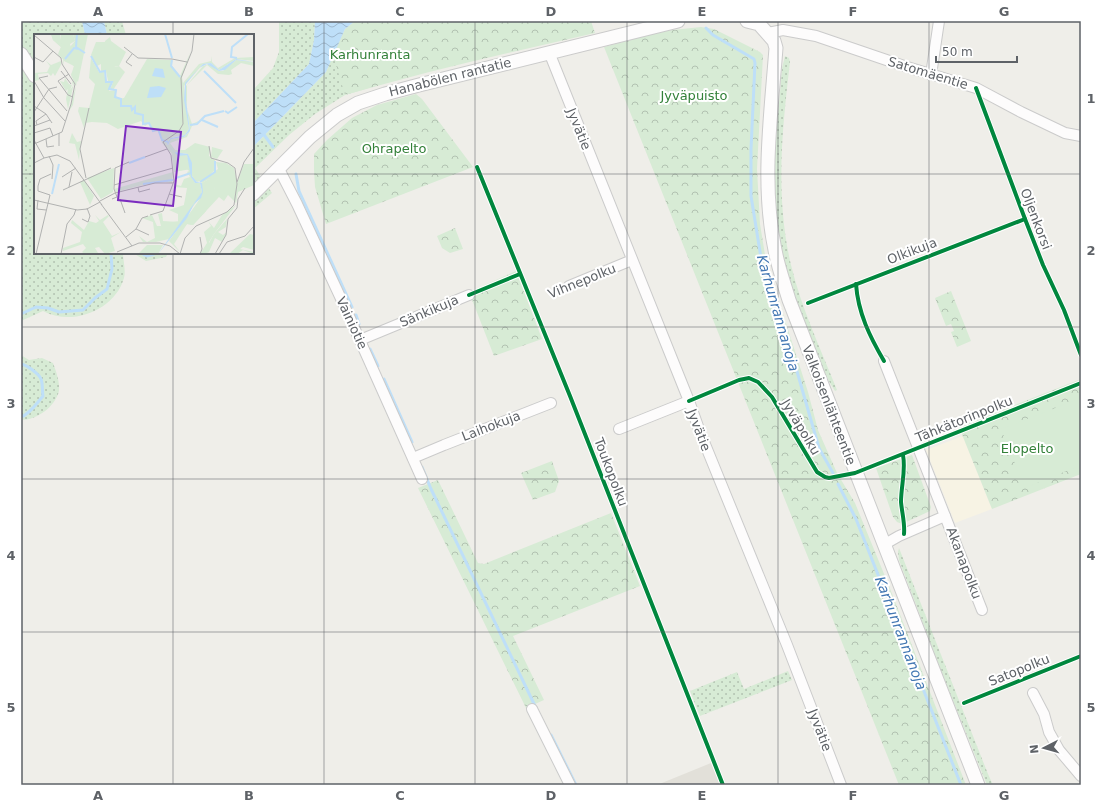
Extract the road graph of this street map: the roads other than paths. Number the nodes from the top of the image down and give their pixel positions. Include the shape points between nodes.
1 (678, 21) edge
2 (747, 21) edge
3 (940, 21) edge
4 (768, 33) junction
5 (548, 52) junction
6 (21, 54) edge
7 (34, 74) edge
8 (931, 75) junction
9 (1081, 136) edge
10 (279, 169) junction
11 (254, 193) edge
12 (632, 260) junction
13 (569, 286) dead end
14 (469, 295) dead end
15 (360, 340) junction
16 (884, 361) dead end
17 (689, 401) junction
18 (551, 403) dead end
19 (619, 429) dead end
20 (413, 458) junction
21 (422, 479) dead end
22 (945, 516) junction
23 (885, 544) junction
24 (982, 610) dead end
25 (1033, 693) dead end
26 (532, 709) dead end
27 (1081, 776) edge
28 (570, 785) edge
29 (841, 785) edge
30 (978, 785) edge

1 - 5 street, Hanabölen rantatie
2 - 4 street via 759,24
3 - 8 street
4 - 8 street, Satomäentie via 783,30 816,36
4 - 23 street, Valkoisenlähteentie via 776,48 768,165 774,249 789,300
5 - 10 street, Hanabölen rantatie via 412,86 358,103 310,137
5 - 12 street, Jyvätie
6 - 7 street
8 - 9 street, Satomäentie via 976,88 1064,133
10 - 11 street, Hanabölen rantatie
10 - 15 street, Vainiotie
12 - 13 street, Vihnepolku
12 - 17 street, Jyvätie
14 - 15 street, Sänkikuja
15 - 20 street, Vainiotie
16 - 22 street, Akanapolku
17 - 19 street
17 - 29 street, Jyvätie
18 - 20 street, Laihokuja
20 - 21 street, Vainiotie
22 - 23 street
22 - 24 street, Akanapolku
23 - 30 street, Valkoisenlähteentie
25 - 27 street via 1059,750
26 - 28 street

